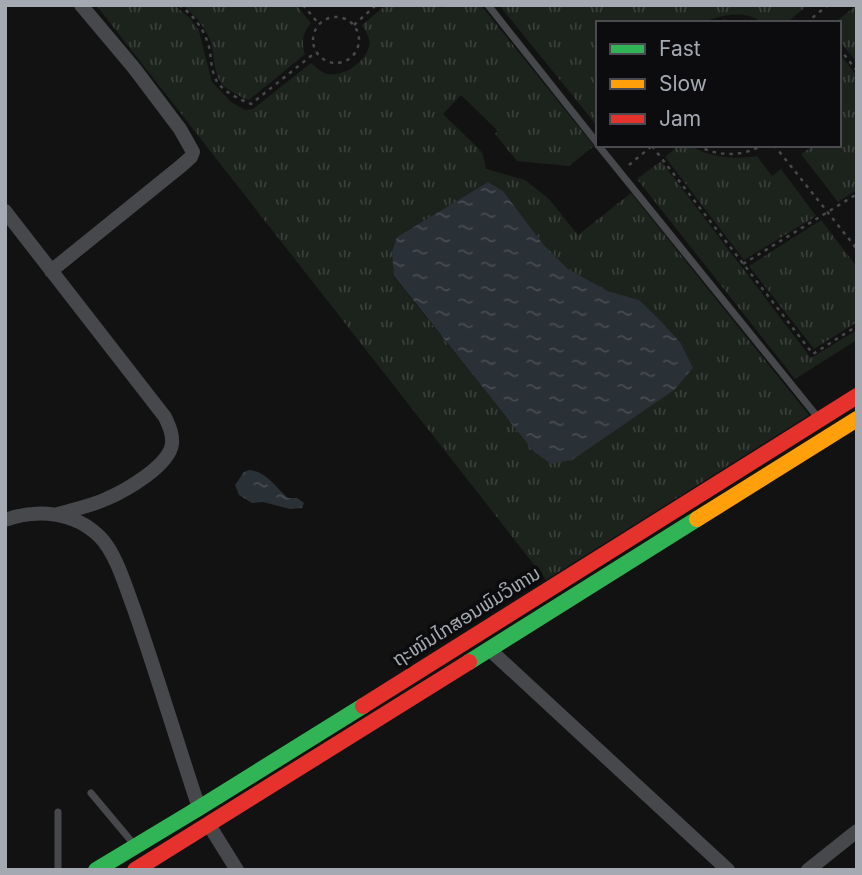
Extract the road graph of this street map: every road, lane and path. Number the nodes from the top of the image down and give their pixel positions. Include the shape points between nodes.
1 (81, 5) edge
2 (180, 5) edge
3 (303, 5) edge
4 (376, 5) edge
5 (488, 5) edge
6 (828, 5) edge
7 (814, 16) junction
8 (808, 21) edge
9 (818, 21) edge
10 (320, 24) junction
11 (354, 26) junction
12 (841, 51) edge
13 (316, 52) junction
14 (857, 71) edge
15 (596, 142) edge
16 (600, 147) edge
17 (652, 147) edge
18 (654, 147) edge
19 (700, 147) edge
20 (758, 147) edge
21 (776, 147) edge
22 (620, 172) junction
23 (857, 194) edge
24 (5, 211) edge
25 (827, 212) junction
26 (857, 249) edge
27 (743, 264) junction
28 (51, 271) junction
29 (857, 326) edge
30 (857, 396) edge
31 (818, 418) junction
32 (857, 419) edge
33 (58, 514) junction
34 (5, 520) edge
35 (489, 649) junction
36 (91, 793) dead end
37 (199, 808) junction
38 (58, 812) dead end
39 (209, 825) junction
40 (857, 831) edge
41 (135, 845) junction
42 (141, 866) edge
43 (58, 870) edge
44 (96, 870) edge
45 (237, 870) edge
46 (728, 870) edge
47 (808, 870) edge

1 - 28 street via 149,88 193,152
2 - 13 path via 202,29 217,82 251,104
3 - 10 path
4 - 11 path
5 - 15 lane
6 - 7 path
7 - 8 path
7 - 9 path
10 - 11 path via 333,17
10 - 13 path via 313,38
11 - 13 path via 359,40 350,59 328,62
12 - 14 path
16 - 22 lane
17 - 22 path
18 - 27 path
19 - 20 path via 720,154
21 - 25 path
22 - 31 lane
23 - 25 path
24 - 28 street
25 - 26 path
25 - 27 path
27 - 29 path via 813,355
28 - 33 street via 172,433 170,452 150,472 104,500
30 - 31 highway, ຖະໜົນໄກສອນພົມວິຫານ
31 - 37 highway, ຖະໜົນໄກສອນພົມວິຫານ
32 - 35 highway
33 - 34 street via 31,513
33 - 37 street via 92,530 111,552
35 - 39 highway
35 - 46 street
36 - 41 lane
37 - 41 highway, ຖະໜົນໄກສອນພົມວິຫານ
38 - 43 lane
39 - 42 highway
39 - 45 street
40 - 47 street
41 - 42 lane
41 - 44 highway, ຖະໜົນໄກສອນພົມວິຫານ

